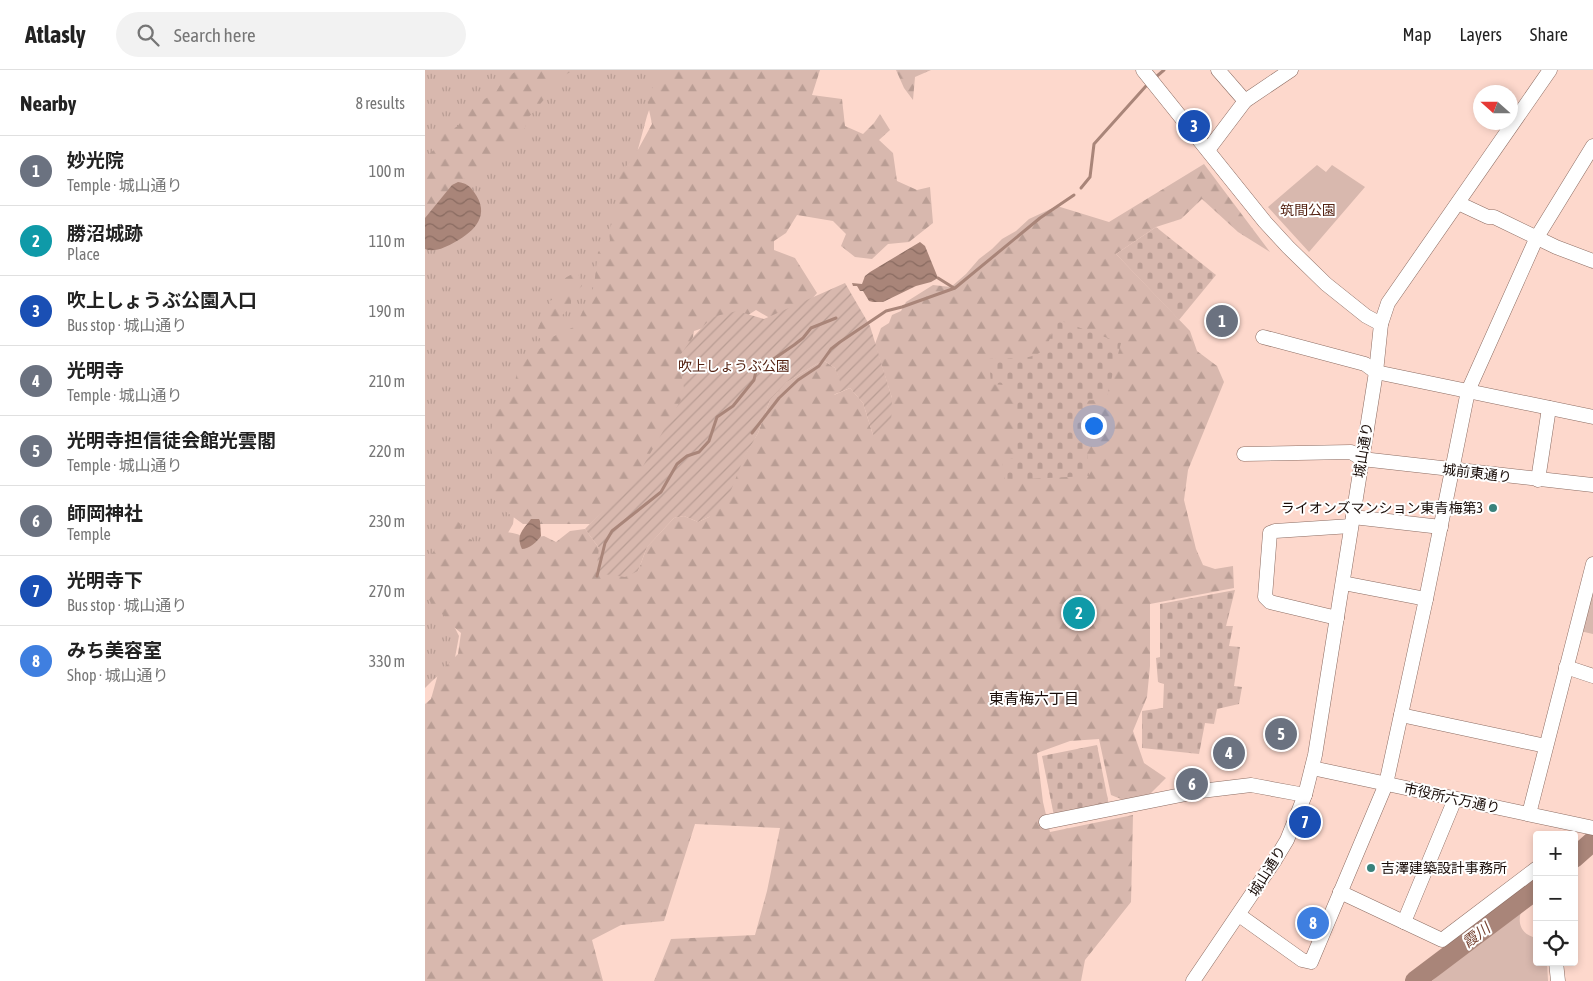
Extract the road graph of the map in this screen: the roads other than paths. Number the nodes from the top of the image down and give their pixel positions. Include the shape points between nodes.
1 (1143, 70) edge
2 (1218, 70) edge
3 (1291, 70) edge
4 (1550, 70) edge
5 (1245, 101) junction
6 (1593, 146) edge
7 (1208, 150) junction
8 (1458, 203) junction
9 (1537, 237) junction
10 (1593, 262) edge
11 (1381, 324) junction
12 (1263, 338) dead end
13 (1376, 372) junction
14 (1467, 391) junction
15 (1549, 408) junction
16 (1593, 417) edge
17 (1244, 454) dead end
18 (1362, 459) junction
19 (1452, 470) junction
20 (1538, 480) junction
21 (1593, 485) edge
22 (1352, 522) junction
23 (1441, 527) junction
24 (1593, 564) edge
25 (1343, 583) junction
26 (1426, 599) junction
27 (1337, 618) junction
28 (1566, 667) junction
29 (1593, 676) edge
30 (1405, 716) junction
31 (1546, 746) junction
32 (1312, 768) junction
33 (1390, 785) junction
34 (1305, 795) junction
35 (1455, 799) junction
36 (1529, 814) junction
37 (1046, 822) dead end
38 (1591, 826) edge
39 (1578, 835) edge
40 (1533, 871) edge
41 (1343, 894) junction
42 (1239, 915) junction
43 (1403, 922) junction
44 (1556, 966) edge
45 (1193, 981) edge
46 (1557, 981) edge

1 - 7 street
2 - 5 street
3 - 5 street
4 - 8 street, 城山通り
5 - 7 street
6 - 9 street
7 - 11 street via 1265,222 1307,266 1325,284
8 - 9 street
8 - 11 street, 城山通り via 1389,302
9 - 10 street
9 - 14 street
11 - 13 street, 城山通り
12 - 13 street via 1365,364
13 - 14 street
13 - 18 street, 城山通り
14 - 15 street
14 - 19 street
15 - 16 street
15 - 20 street
17 - 18 street, 城前東通り via 1351,452
18 - 19 street, 城前東通り
18 - 22 street, 城山通り
19 - 20 street, 城前東通り
19 - 23 street
20 - 21 street, 城前東通り
22 - 23 street
22 - 25 street, 城山通り
22 - 27 street via 1270,533 1265,597 1270,602
23 - 26 street
24 - 28 street
25 - 26 street
25 - 27 street, 城山通り
26 - 30 street
27 - 32 street, 城山通り
28 - 29 street
28 - 31 street
30 - 31 street
30 - 33 street
31 - 36 street
32 - 33 street, 市役所六万通り
32 - 34 street, 城山通り
33 - 35 street, 市役所六万通り
33 - 41 street
34 - 37 street via 1251,785 1201,791
34 - 42 street, 城山通り via 1287,840
35 - 36 street, 市役所六万通り
35 - 43 street
36 - 38 street, 市役所六万通り
38 - 39 street
40 - 43 street via 1442,940
41 - 42 street via 1311,962 1302,960
41 - 43 street
42 - 45 street, 城山通り
44 - 46 street

